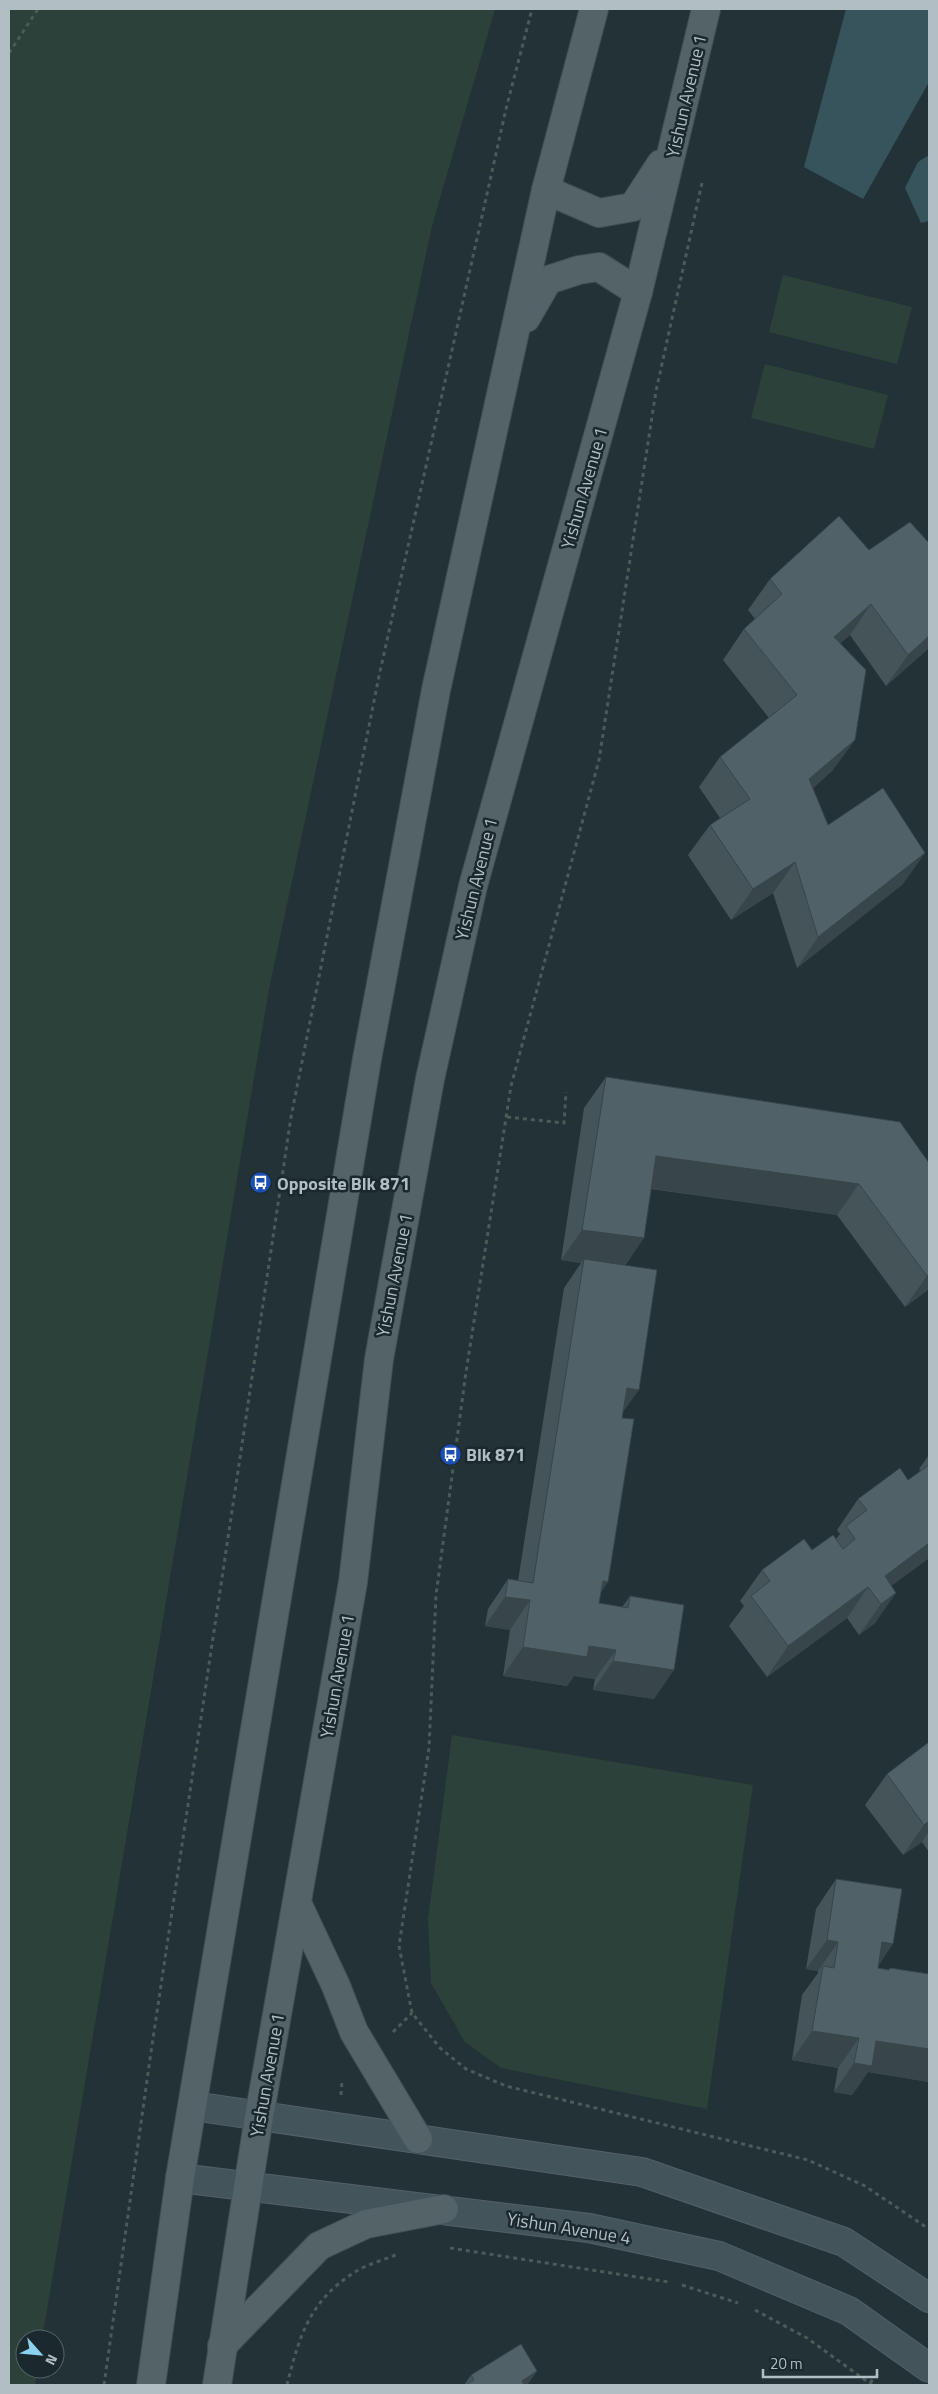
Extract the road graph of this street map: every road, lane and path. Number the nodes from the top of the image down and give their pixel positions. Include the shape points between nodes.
1 (38, 9) edge
2 (532, 9) edge
3 (594, 9) edge
4 (706, 9) edge
5 (9, 53) edge
6 (676, 136) junction
7 (702, 180) dead end
8 (546, 190) junction
9 (638, 292) junction
10 (512, 342) junction
11 (566, 1092) dead end
12 (506, 1117) junction
13 (298, 1906) junction
14 (193, 2106) junction
15 (259, 2117) junction
16 (418, 2139) junction
17 (180, 2178) junction
18 (247, 2188) junction
19 (444, 2209) junction
20 (929, 2229) edge
21 (444, 2247) dead end
22 (406, 2251) dead end
23 (929, 2298) edge
24 (739, 2304) dead end
25 (748, 2306) dead end
26 (222, 2346) junction
27 (929, 2368) edge
28 (104, 2385) edge
29 (151, 2385) edge
30 (217, 2385) edge
31 (287, 2385) edge
32 (872, 2385) edge

1 - 5 path
2 - 28 path via 504,118 379,676 291,1117
3 - 8 main road
4 - 6 main road, Yishun Avenue 1
6 - 8 main road via 633,207 599,213
6 - 9 main road, Yishun Avenue 1
7 - 12 path via 656,391 599,760 511,1086
8 - 10 main road
9 - 10 main road via 599,267 548,280
9 - 13 main road, Yishun Avenue 1 via 473,886 430,1079 378,1358 353,1582
10 - 14 main road via 436,690 367,1059
11 - 12 path via 564,1123
12 - 20 path via 466,1372 436,1595 429,1748 399,1946 412,2013 440,2048 466,2070 506,2086 808,2160 865,2186
13 - 15 main road, Yishun Avenue 1
13 - 16 main road via 354,2032
14 - 15 street
14 - 17 main road
15 - 16 street
15 - 18 main road, Yishun Avenue 1
16 - 23 street via 642,2172 844,2242
17 - 18 street, Yishun Avenue 4
17 - 29 main road
18 - 19 street, Yishun Avenue 4
18 - 26 main road, Yishun Avenue 1
19 - 26 main road via 366,2224 319,2246
19 - 27 street, Yishun Avenue 4 via 588,2228 719,2256 849,2311
21 - 24 path via 678,2284
22 - 31 path via 355,2272 318,2302 298,2342
25 - 32 path via 807,2338
26 - 30 main road, Yishun Avenue 1

